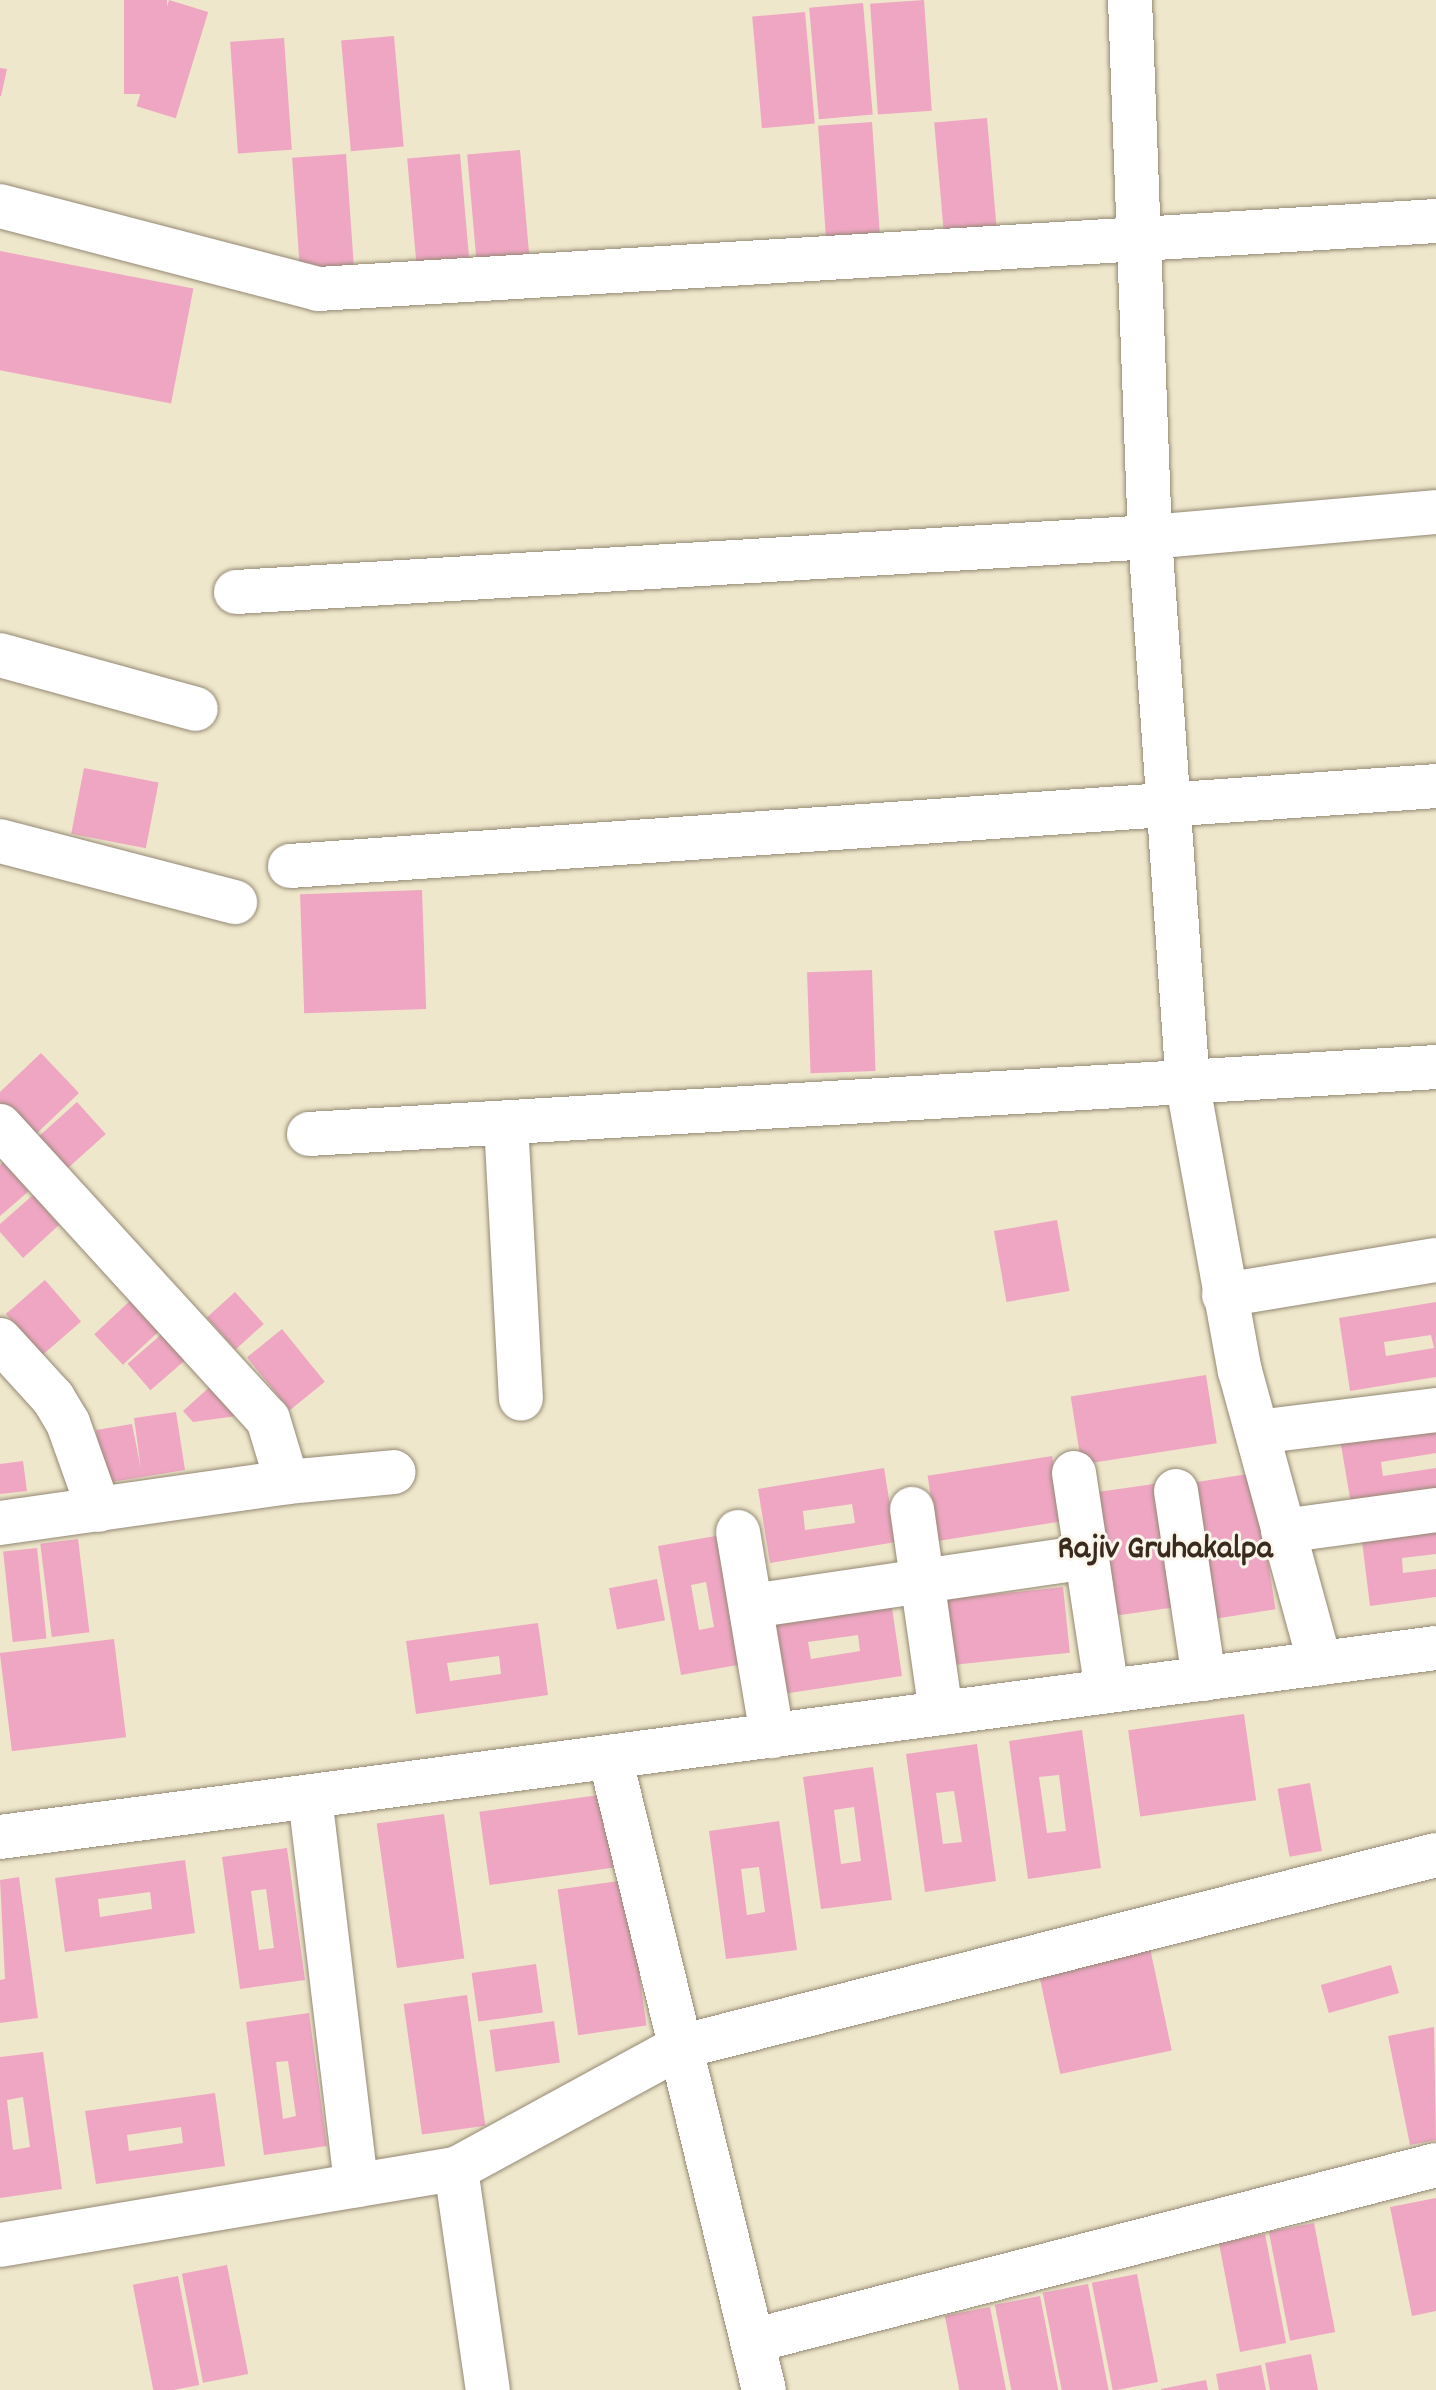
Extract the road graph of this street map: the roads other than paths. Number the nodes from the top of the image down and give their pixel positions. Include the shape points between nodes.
1 (1130, 0) edge
2 (0, 206) edge
3 (1436, 221) edge
4 (1135, 240) junction
5 (1436, 512) edge
6 (1150, 537) junction
7 (236, 592) dead end
8 (0, 655) edge
9 (196, 709) dead end
10 (1436, 786) edge
11 (1170, 808) junction
12 (0, 841) edge
13 (290, 866) dead end
14 (235, 902) dead end
15 (1436, 1067) edge
16 (1188, 1086) junction
17 (506, 1123) junction
18 (0, 1126) edge
19 (309, 1134) dead end
20 (1436, 1260) edge
21 (1224, 1295) junction
22 (0, 1340) edge
23 (521, 1399) dead end
24 (1436, 1410) edge
25 (1257, 1432) junction
26 (394, 1472) dead end
27 (1074, 1473) dead end
28 (287, 1482) junction
29 (1176, 1491) dead end
30 (912, 1509) dead end
31 (99, 1510) junction
32 (1436, 1510) edge
33 (0, 1523) edge
34 (1283, 1531) junction
35 (738, 1532) dead end
36 (1086, 1557) junction
37 (922, 1583) junction
38 (751, 1606) junction
39 (1436, 1648) edge
40 (1320, 1663) junction
41 (1204, 1679) junction
42 (1107, 1691) junction
43 (941, 1713) junction
44 (772, 1736) junction
45 (610, 1757) junction
46 (310, 1797) junction
47 (0, 1837) edge
48 (1436, 1855) edge
49 (680, 2047) junction
50 (1436, 2165) edge
51 (456, 2169) junction
52 (356, 2185) junction
53 (0, 2245) edge
54 (752, 2341) junction
55 (488, 2390) edge
56 (764, 2390) edge

1 - 4 street
2 - 4 street via 318,289
3 - 4 street
4 - 6 street
5 - 6 street
6 - 7 street
6 - 11 street
8 - 9 street
10 - 11 street
11 - 13 street
11 - 16 street
12 - 14 street
15 - 16 street
16 - 17 street
16 - 21 street
17 - 19 street
17 - 23 street
18 - 28 street via 268,1419
20 - 21 street
21 - 25 street
22 - 31 street via 53,1398 68,1423
24 - 25 street
25 - 34 street
26 - 28 street
27 - 36 street
28 - 31 street
29 - 41 street
30 - 37 street
31 - 33 street
32 - 34 street
34 - 40 street
35 - 38 street
36 - 37 street
36 - 42 street
37 - 38 street
37 - 43 street
38 - 44 street
39 - 40 street
40 - 41 street
41 - 42 street
42 - 43 street
43 - 44 street
44 - 45 street
45 - 46 street
45 - 49 street
46 - 47 street
46 - 52 street
48 - 49 street
49 - 51 street
49 - 54 street
50 - 54 street
51 - 52 street
51 - 55 street
52 - 53 street
54 - 56 street

